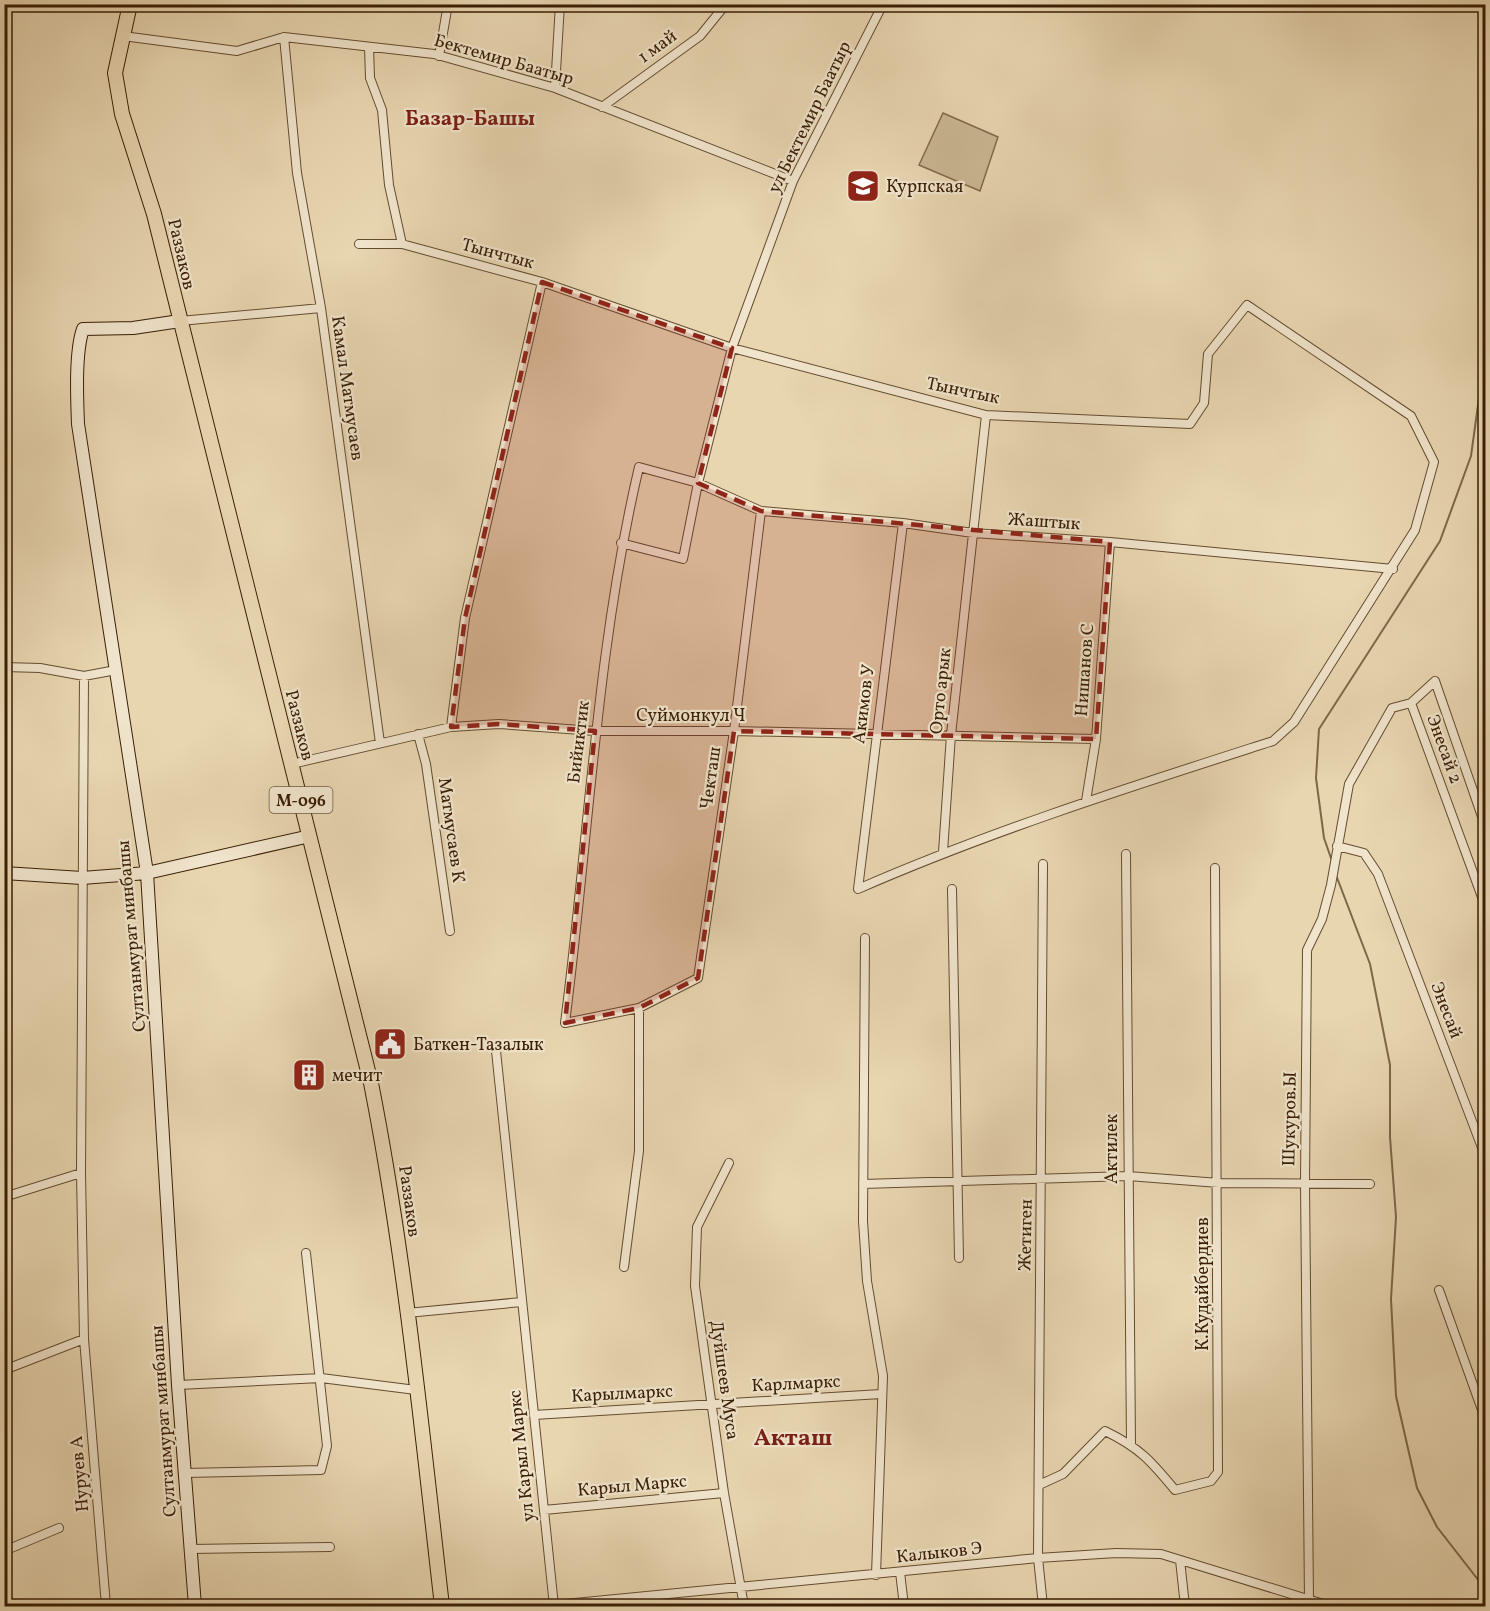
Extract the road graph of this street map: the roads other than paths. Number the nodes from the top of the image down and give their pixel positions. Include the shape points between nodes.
1 (130, 4) edge
2 (448, 4) edge
3 (560, 4) edge
4 (726, 4) edge
5 (883, 4) edge
6 (123, 36) junction
7 (284, 38) junction
8 (369, 48) junction
9 (439, 56) junction
10 (555, 88) junction
11 (602, 107) junction
12 (793, 181) junction
13 (359, 244) dead end
14 (402, 244) junction
15 (542, 282) junction
16 (321, 308) junction
17 (180, 321) junction
18 (732, 348) junction
19 (986, 415) junction
20 (639, 467) joint
21 (698, 483) junction
22 (761, 511) junction
23 (903, 524) junction
24 (973, 533) junction
25 (1110, 542) junction
26 (621, 543) junction
27 (1393, 568) junction
28 (4, 667) edge
29 (116, 670) junction
30 (84, 676) junction
31 (1411, 703) junction
32 (451, 727) junction
33 (596, 731) junction
34 (734, 731) junction
35 (876, 733) junction
36 (418, 734) junction
37 (951, 735) junction
38 (1096, 739) junction
39 (380, 743) junction
40 (292, 764) junction
41 (1086, 801) junction
42 (1485, 828) edge
43 (310, 836) junction
44 (1337, 846) junction
45 (943, 852) junction
46 (1126, 854) dead end
47 (1043, 864) dead end
48 (1215, 868) dead end
49 (4, 873) edge
50 (147, 873) junction
51 (82, 878) junction
52 (952, 890) dead end
53 (1485, 908) edge
54 (450, 931) dead end
55 (865, 938) dead end
56 (639, 1008) junction
57 (496, 1051) dead end
58 (1485, 1158) edge
59 (729, 1163) dead end
60 (81, 1173) junction
61 (1128, 1176) junction
62 (1042, 1178) junction
63 (957, 1180) junction
64 (1219, 1182) junction
65 (1305, 1183) junction
66 (863, 1184) junction
67 (1370, 1184) dead end
68 (4, 1197) edge
69 (306, 1253) dead end
70 (959, 1258) dead end
71 (624, 1267) dead end
72 (1439, 1290) dead end
73 (522, 1302) junction
74 (407, 1313) junction
75 (84, 1339) junction
76 (4, 1370) edge
77 (321, 1378) junction
78 (178, 1385) junction
79 (416, 1390) junction
80 (881, 1394) junction
81 (712, 1404) junction
82 (534, 1415) junction
83 (1485, 1421) edge
84 (1131, 1444) junction
85 (185, 1473) junction
86 (1039, 1485) junction
87 (724, 1493) junction
88 (544, 1510) junction
89 (59, 1528) dead end
90 (330, 1547) dead end
91 (191, 1549) junction
92 (4, 1551) edge
93 (1038, 1558) junction
94 (1180, 1560) junction
95 (900, 1572) junction
96 (876, 1575) junction
97 (740, 1589) junction
98 (4, 1600) edge
99 (1309, 1600) junction
100 (637, 1602) edge
101 (13, 1606) edge
102 (106, 1606) edge
103 (195, 1606) edge
104 (442, 1606) edge
105 (544, 1606) edge
106 (554, 1606) edge
107 (744, 1606) edge
108 (904, 1606) edge
109 (1043, 1606) edge
110 (1185, 1606) edge
111 (1329, 1606) edge

1 - 6 main road, Раззаков / М-096
2 - 9 street
3 - 10 street
4 - 11 street, 1 май via 700,36
5 - 12 street, ул Бектемир Баатыр
6 - 7 street, Бектемир Баатыр via 237,51
6 - 17 main road, Раззаков / М-096 via 115,73 122,114 154,214
7 - 8 street, Бектемир Баатыр
7 - 16 street, Камал Матмусаев via 297,173
8 - 9 street, Бектемир Баатыр
8 - 14 street via 370,78 382,110 389,185
9 - 10 street, Бектемир Баатыр
10 - 11 street, Бектемир Баатыр
11 - 12 street, Бектемир Баатыр
12 - 18 street, ул Бектемир Баатыр
13 - 14 street, Тынчтык
14 - 15 street, Тынчтык
15 - 18 street, Тынчтык
15 - 32 street via 465,618
16 - 17 street
16 - 39 street, Камал Матмусаев
17 - 29 street, Султанмурат минбашы via 133,328 83,328 79,340 78,424
17 - 40 main road, Раззаков / М-096
18 - 19 street, Тынчтык
18 - 21 street, ул Бектемир Баатыр
19 - 24 street, Орто арык
19 - 27 street, Тынчтык via 1190,424 1204,403 1208,354 1247,305 1411,416 1434,462 1415,530
20 - 21 street, Жаштык
20 - 26 street, Бийиктик
21 - 22 street, Жаштык
21 - 26 street, ул Бектемир Баатыр via 683,559
22 - 23 street, Жаштык
22 - 34 street, Чекташ
23 - 24 street, Жаштык
23 - 35 street, Акимов У
24 - 25 street, Жаштык
24 - 37 street, Орто арык
25 - 27 street, Жаштык
25 - 38 street, Нишанов С
26 - 33 street, Бийиктик
27 - 41 street via 1294,722 1273,741
28 - 30 street via 40,668
29 - 30 street
29 - 50 street, Султанмурат минбашы
30 - 51 street, Нуруев А
31 - 42 street, Шукуров.Ы via 1434,681
31 - 44 street, Шукуров.Ы via 1392,708 1349,784
31 - 53 street, Энесай 2
32 - 33 street, Суймонкул Ч via 499,724
32 - 36 street, Суймонкул Ч
33 - 34 street, Суймонкул Ч
33 - 56 street, Бийиктик via 565,1023
34 - 35 street, Суймонкул Ч
34 - 56 street, Чекташ via 698,978
35 - 37 street, Суймонкул Ч
35 - 45 street, Акимов У via 858,889
36 - 39 street, Суймонкул Ч
36 - 54 street, Матмусаев К via 426,764
37 - 38 street, Суймонкул Ч
37 - 45 street, Орто арык
38 - 41 street, Нишанов С
39 - 40 street, Суймонкул Ч
40 - 43 main road, Раззаков / М-096
41 - 45 street
43 - 50 street
43 - 74 main road, Раззаков / М-096 via 371,1083
44 - 58 street, Энесай via 1364,853 1378,874
44 - 65 street, Шукуров.Ы via 1322,919 1307,950
46 - 61 street, Актилек
47 - 62 street, Жетиген
48 - 64 street, К.Кудайбердиев
49 - 51 street
50 - 51 street
50 - 78 street, Султанмурат минбашы
51 - 60 street, Нуруев А
52 - 63 street
55 - 66 street
56 - 71 street via 639,1151
57 - 73 street, ул Карыл Маркс
59 - 81 street, Дуйшеев Муса via 697,1227 695,1286
60 - 68 street
60 - 75 street, Нуруев А
61 - 62 street
61 - 64 street
61 - 84 street, Актилек
62 - 63 street
62 - 86 street, Жетиген
63 - 66 street
63 - 70 street
64 - 65 street
64 - 84 street, К.Кудайбердиев via 1218,1472 1211,1480 1175,1490
65 - 67 street
65 - 99 street, Шукуров.Ы
66 - 80 street via 867,1281 879,1343
69 - 77 street
72 - 83 street
73 - 74 street
73 - 82 street, ул Карыл Маркс
74 - 79 main road, Раззаков / М-096
75 - 76 street
75 - 102 street, Нуруев А
77 - 78 street
77 - 79 street
77 - 85 street via 327,1446 321,1470
78 - 85 street, Султанмурат минбашы
79 - 104 main road, Раззаков / М-096
80 - 81 street, Карлмаркс
80 - 96 street
81 - 82 street, Карылмаркс
81 - 87 street, Дуйшеев Муса
82 - 88 street, ул Карыл Маркс
84 - 86 street, К.Кудайбердиев via 1105,1431 1063,1474
85 - 91 street, Султанмурат минбашы
86 - 93 street, Жетиген
87 - 88 street, Карыл Маркс
87 - 97 street, Дуйшеев Муса
88 - 106 street, ул Карыл Маркс
89 - 92 street
90 - 91 street
91 - 103 street, Султанмурат минбашы
93 - 94 street, Калыков Э via 1116,1553 1161,1554
93 - 95 street, Калыков Э
93 - 109 street, Жетиген
94 - 99 street, Калыков Э
94 - 110 street
95 - 96 street, Калыков Э
95 - 108 street
96 - 97 street, Калыков Э
97 - 100 street, Калыков Э
97 - 107 street, Дуйшеев Муса
98 - 101 street
99 - 111 street, Калыков Э
100 - 106 street, Калыков Э
105 - 106 street, Калыков Э

